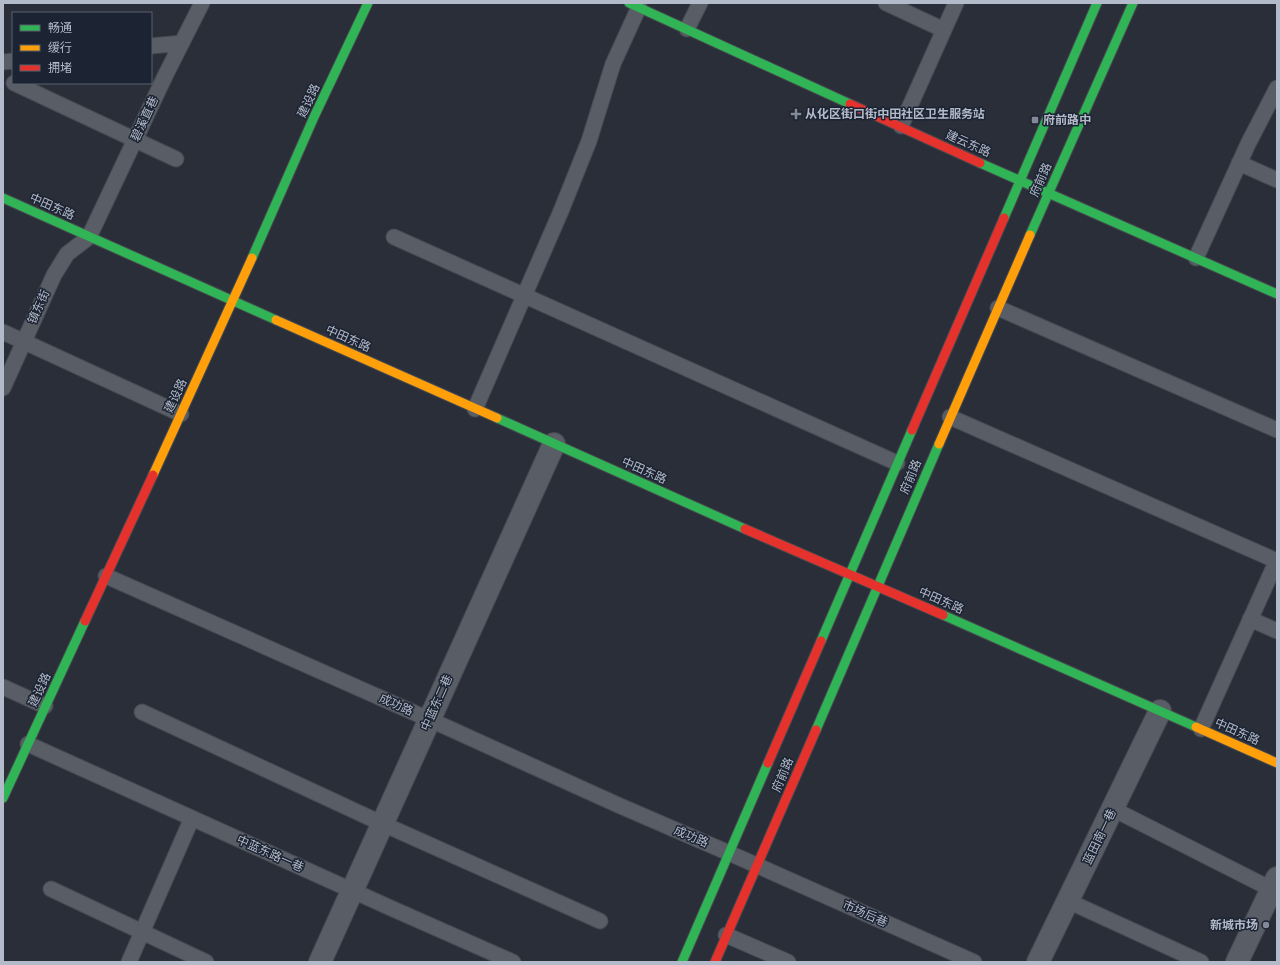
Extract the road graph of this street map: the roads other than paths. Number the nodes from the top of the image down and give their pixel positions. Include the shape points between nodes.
1 (202, 3) edge
2 (368, 3) edge
3 (700, 3) edge
4 (886, 3) edge
5 (956, 3) edge
6 (1097, 3) edge
7 (1133, 3) edge
8 (634, 5) edge
9 (687, 29) junction
10 (944, 30) junction
11 (182, 43) junction
12 (152, 46) edge
13 (3, 78) edge
14 (12, 82) edge
15 (15, 84) edge
16 (1277, 88) edge
17 (900, 126) junction
18 (135, 140) junction
19 (176, 159) dead end
20 (1239, 164) junction
21 (1277, 180) edge
22 (1020, 181) junction
23 (1048, 192) junction
24 (3, 198) edge
25 (89, 237) junction
26 (394, 237) dead end
27 (1196, 258) junction
28 (1277, 294) edge
29 (524, 296) junction
30 (233, 301) junction
31 (998, 308) junction
32 (3, 332) edge
33 (24, 341) junction
34 (3, 388) edge
35 (476, 409) junction
36 (181, 414) junction
37 (950, 418) junction
38 (1277, 430) edge
39 (554, 444) junction
40 (897, 463) junction
41 (1277, 561) edge
42 (849, 575) junction
43 (106, 576) junction
44 (877, 586) junction
45 (1250, 619) junction
46 (1277, 631) edge
47 (3, 687) edge
48 (45, 706) junction
49 (1160, 711) junction
50 (142, 712) dead end
51 (429, 719) junction
52 (1201, 729) junction
53 (28, 744) junction
54 (1277, 763) edge
55 (3, 798) edge
56 (1113, 809) junction
57 (192, 818) junction
58 (383, 824) junction
59 (729, 853) junction
60 (757, 865) junction
61 (1274, 884) edge
62 (51, 889) dead end
63 (353, 891) junction
64 (1068, 901) junction
65 (600, 921) dead end
66 (142, 932) junction
67 (726, 935) junction
68 (129, 962) edge
69 (206, 962) edge
70 (320, 962) edge
71 (513, 962) edge
72 (682, 962) edge
73 (715, 962) edge
74 (788, 962) edge
75 (974, 962) edge
76 (1038, 962) edge
77 (1201, 962) edge
78 (1237, 962) edge

1 - 11 lane, 碧溪直巷
2 - 30 street, 建设路 via 314,117
3 - 9 lane
4 - 10 lane
5 - 10 lane
6 - 22 street, 府前路
7 - 23 street, 府前路
8 - 9 street, 建云东路
8 - 29 lane via 591,134
9 - 17 street, 建云东路
10 - 17 lane
11 - 12 lane
11 - 18 lane, 碧溪直巷
13 - 14 lane
15 - 18 lane
16 - 20 lane
17 - 22 street, 建云东路
18 - 19 lane
18 - 25 lane, 碧溪直巷
20 - 21 lane
20 - 27 lane
22 - 23 street, 建云东路
22 - 40 street, 府前路
23 - 27 street, 建云东路
23 - 31 street, 府前路
24 - 25 street, 中田东路
25 - 30 street, 中田东路
25 - 33 lane, 镇东街 via 66,254
26 - 29 lane
27 - 28 street, 建云东路
29 - 35 lane
29 - 40 lane
30 - 35 street, 中田东路
30 - 36 street, 建设路
31 - 37 street, 府前路
31 - 38 lane
32 - 33 lane
33 - 34 lane, 镇东街
33 - 36 lane
35 - 39 street, 中田东路
36 - 43 street, 建设路
37 - 41 lane
37 - 44 street, 府前路
39 - 42 street, 中田东路
39 - 51 street, 中蓝东二巷
40 - 42 street, 府前路
41 - 45 lane
42 - 44 street, 中田东路
42 - 59 street, 府前路
43 - 48 street, 建设路
43 - 51 lane, 成功路
44 - 49 street, 中田东路
44 - 60 street, 府前路
45 - 46 lane
45 - 52 lane
47 - 48 lane
48 - 53 street, 建设路
49 - 52 street, 中田东路
49 - 56 street, 蓝田南一巷
50 - 58 lane
51 - 58 street, 中蓝东二巷
51 - 59 lane, 成功路
52 - 54 street, 中田东路
53 - 55 street, 建设路
53 - 57 lane, 中蓝东路一巷
56 - 61 lane
56 - 64 street, 蓝田南一巷
57 - 63 lane, 中蓝东路一巷
57 - 66 lane
58 - 63 street, 中蓝东二巷
58 - 65 lane
59 - 60 lane, 成功路
59 - 72 street, 府前路
60 - 67 street, 府前路
60 - 75 lane, 市场后巷
61 - 78 street
62 - 66 lane
63 - 70 street, 中蓝东二巷
63 - 71 lane, 中蓝东路一巷
64 - 76 street, 蓝田南一巷
64 - 77 lane
66 - 68 lane
66 - 69 lane
67 - 73 street, 府前路
67 - 74 lane

